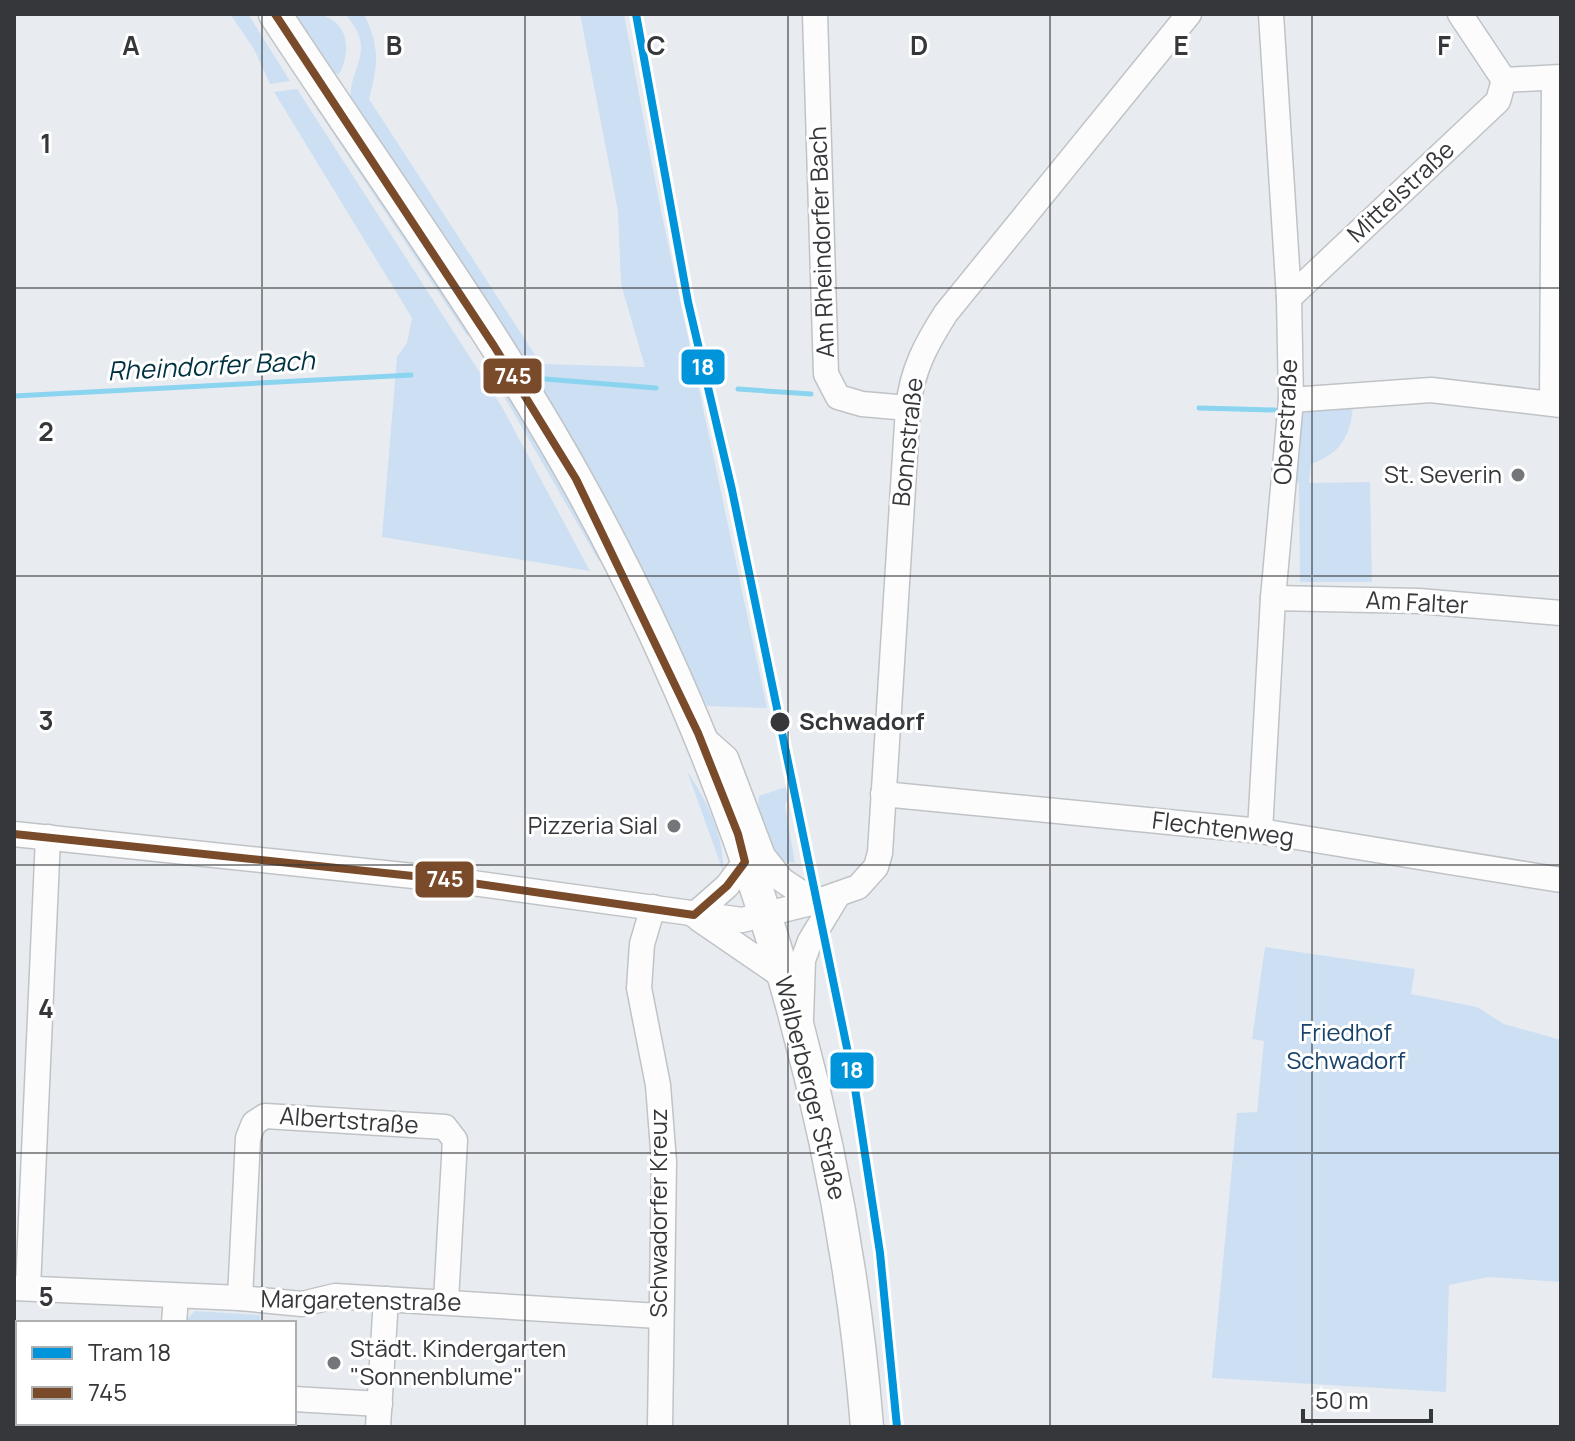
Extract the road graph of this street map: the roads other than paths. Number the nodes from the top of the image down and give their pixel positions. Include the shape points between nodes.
1 (275, 14) edge
2 (815, 14) edge
3 (1189, 14) edge
4 (1271, 14) edge
5 (1460, 14) edge
6 (1558, 78) edge
7 (1504, 80) junction
8 (1289, 298) junction
9 (1291, 400) junction
10 (1557, 404) edge
11 (908, 408) junction
12 (1273, 598) junction
13 (1561, 613) edge
14 (698, 733) junction
15 (883, 794) junction
16 (1260, 831) junction
17 (14, 834) edge
18 (48, 837) junction
19 (745, 862) junction
20 (1561, 880) edge
21 (826, 898) junction
22 (653, 907) junction
23 (694, 915) junction
24 (762, 916) junction
25 (793, 968) junction
26 (21, 1288) edge
27 (176, 1296) junction
28 (240, 1298) junction
29 (386, 1299) junction
30 (446, 1301) junction
31 (659, 1316) junction
32 (174, 1321) edge
33 (296, 1399) edge
34 (379, 1416) edge
35 (660, 1427) edge
36 (867, 1427) edge

1 - 14 main road, Walberberger Straße via 576,479
2 - 11 street, Am Rheindorfer Bach via 826,374 838,397
3 - 11 street, Bonnstraße via 946,313 921,351
4 - 8 street, Oberstraße
5 - 7 street
6 - 7 street
6 - 10 street
7 - 8 street, Mittelstraße via 1498,101
8 - 9 street, Oberstraße
9 - 10 street via 1431,390
9 - 12 street, Oberstraße
11 - 15 street, Bonnstraße
12 - 13 street, Am Falter via 1419,601
12 - 16 street, Oberstraße
14 - 19 main road, Walberberger Straße
14 - 21 street via 726,758 763,856 782,880
15 - 16 street, Flechtenweg
15 - 21 street, Bonnstraße via 876,867 858,887
16 - 20 street, Flechtenweg
17 - 18 street, Bonnstraße
18 - 22 street, Bonnstraße
18 - 26 street
19 - 23 street
19 - 24 main road, Walberberger Straße
21 - 24 street, Bonnstraße
21 - 25 street, Bonnstraße
22 - 23 street, Bonnstraße
22 - 31 street, Schwadorfer Kreuz via 642,944 639,988 658,1085 664,1162
23 - 24 street, Bonnstraße via 742,920
23 - 25 street
24 - 25 main road, Walberberger Straße
25 - 36 main road, Walberberger Straße via 801,1032 843,1219
26 - 27 street, Margaretenstraße
27 - 28 street, Margaretenstraße
27 - 32 street
28 - 29 street, Margaretenstraße via 302,1304 335,1296
28 - 30 street, Albertstraße via 248,1138 254,1123 265,1116 445,1127 455,1140
29 - 30 street, Margaretenstraße
29 - 34 street
30 - 31 street, Margaretenstraße
31 - 35 street, Schwadorfer Kreuz
33 - 34 street

